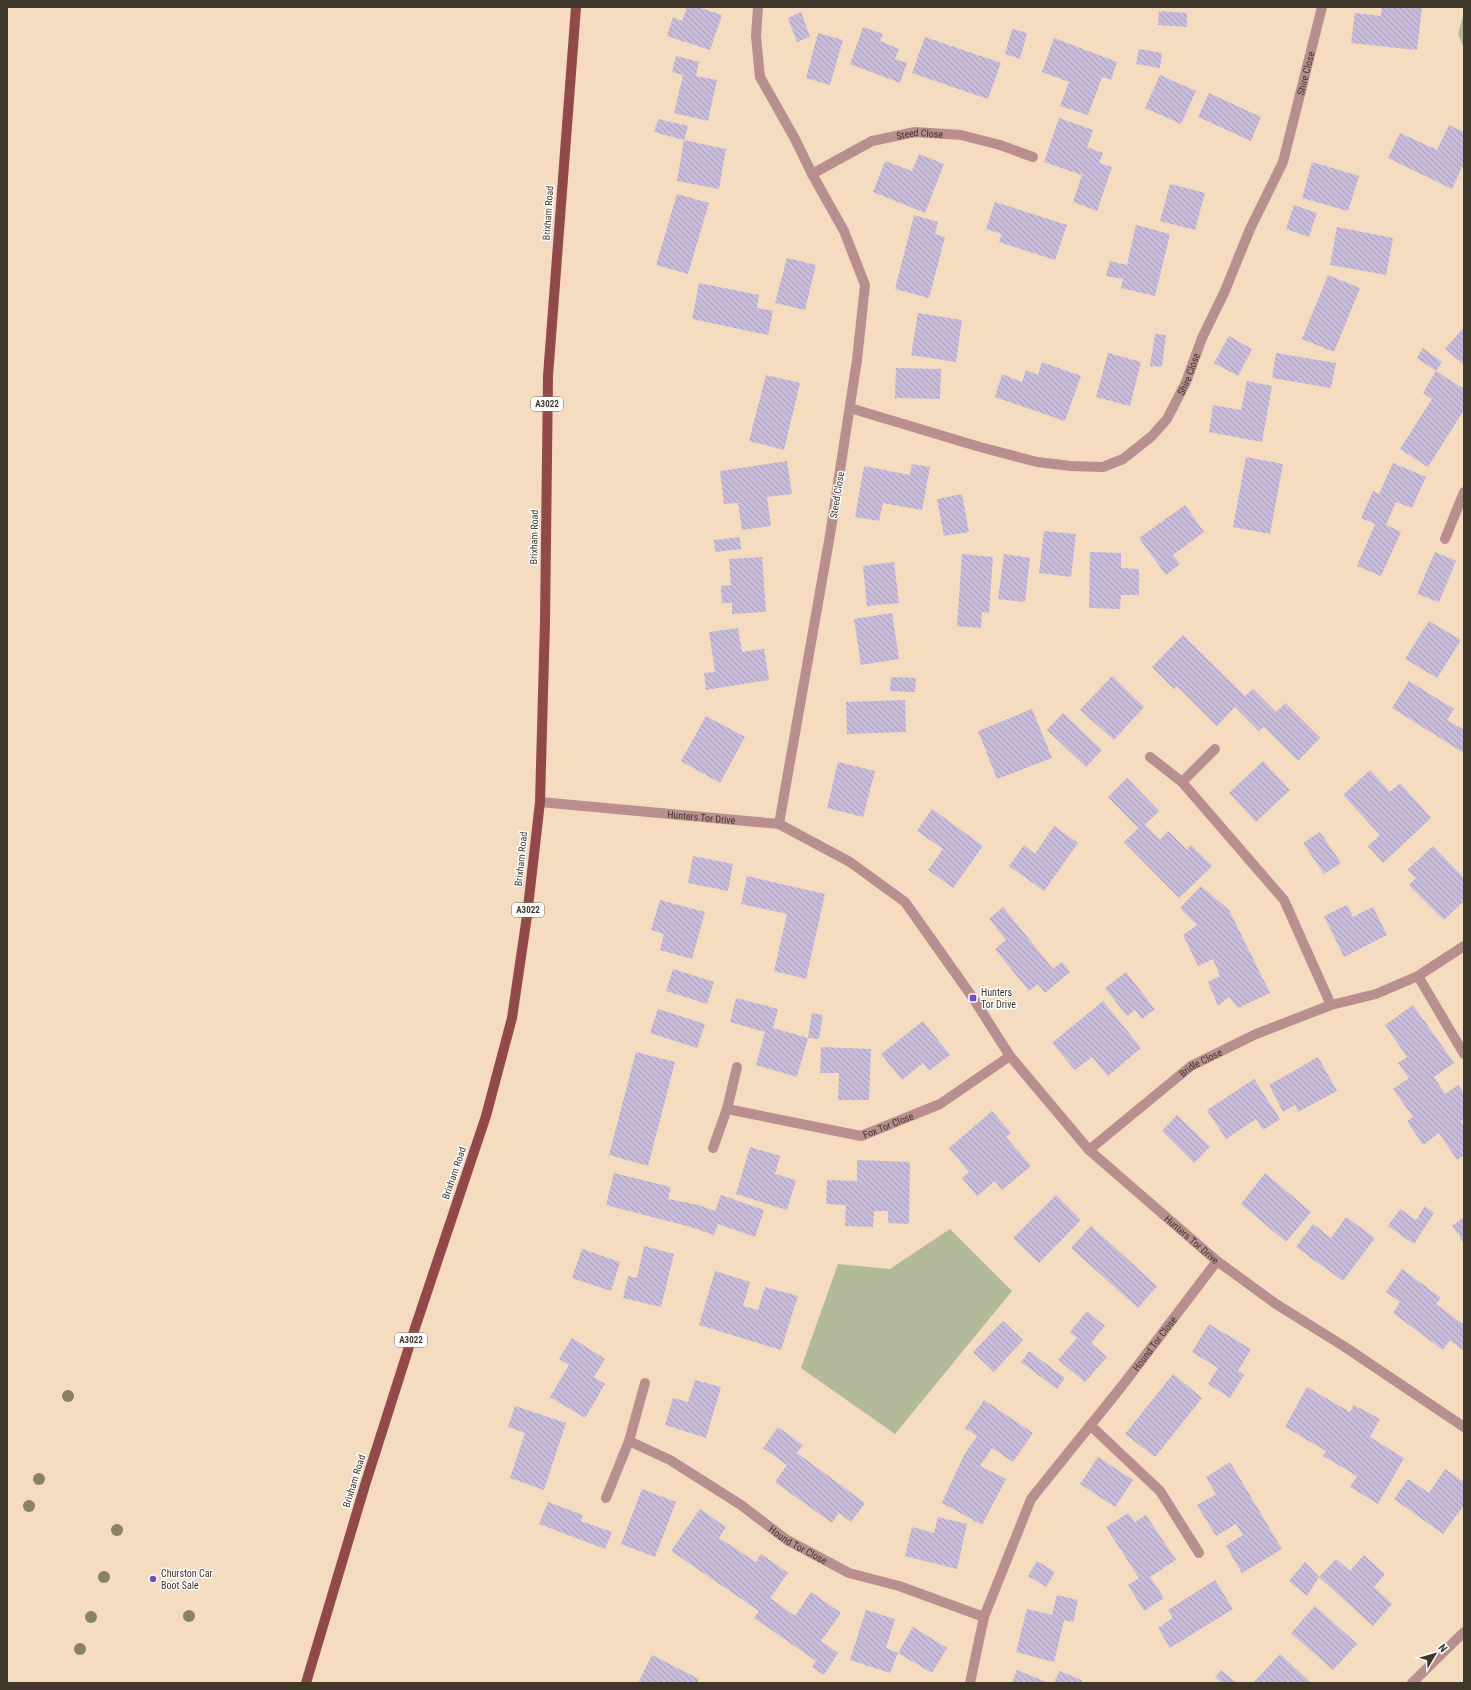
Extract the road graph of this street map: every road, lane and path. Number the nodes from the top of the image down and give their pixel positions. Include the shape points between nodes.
1 (576, 7) edge
2 (758, 7) edge
3 (1322, 7) edge
4 (1033, 157) dead end
5 (812, 174) junction
6 (850, 408) junction
7 (1464, 492) edge
8 (1445, 539) dead end
9 (1215, 749) dead end
10 (1150, 757) dead end
11 (1182, 782) junction
12 (540, 802) junction
13 (779, 824) junction
14 (1464, 946) edge
15 (1418, 976) junction
16 (1331, 1005) junction
17 (1464, 1054) edge
18 (1010, 1056) junction
19 (737, 1067) dead end
20 (727, 1109) junction
21 (713, 1148) dead end
22 (1089, 1150) junction
23 (1217, 1261) junction
24 (645, 1383) dead end
25 (1090, 1425) junction
26 (1464, 1427) edge
27 (629, 1441) junction
28 (606, 1498) dead end
29 (1199, 1553) dead end
30 (984, 1617) junction
31 (1464, 1632) edge
32 (306, 1683) edge
33 (970, 1683) edge
34 (1412, 1683) edge

1 - 12 main road, Brixham Road / A3022 via 548,376
2 - 5 street, Steed Close via 756,36 760,77
3 - 6 street, Shire Close via 1283,162 1250,229 1202,338 1186,382 1167,419 1152,436 1123,459 1103,467 1071,466 1038,462 980,447
4 - 5 street, Steed Close via 961,135 915,132 872,141
5 - 6 street, Steed Close via 844,231 865,285
6 - 13 street, Steed Close via 829,543
7 - 8 street
9 - 11 street
10 - 11 street
11 - 16 street via 1284,900
12 - 13 street, Hunters Tor Drive
12 - 32 main road, Brixham Road / A3022 via 512,1018 488,1108 367,1478
13 - 18 street, Hunters Tor Drive via 850,862 905,902 973,998
14 - 15 street, Bridle Close
15 - 16 street, Bridle Close via 1376,994
15 - 17 street
16 - 22 street, Bridle Close via 1256,1034 1191,1066
18 - 20 street, Fox Tor Close via 940,1104 861,1136
18 - 22 street, Hunters Tor Drive
19 - 20 street
20 - 21 street
22 - 23 street, Hunters Tor Drive
23 - 25 street, Hound Tor Close
23 - 26 street, Hunters Tor Drive via 1276,1304
24 - 27 street
25 - 29 street via 1160,1491
25 - 30 street, Hound Tor Close via 1031,1499
27 - 28 street
27 - 30 street, Hound Tor Close via 670,1460 741,1505 787,1540 848,1572 899,1586
30 - 33 street, Hound Tor Close
31 - 34 street

